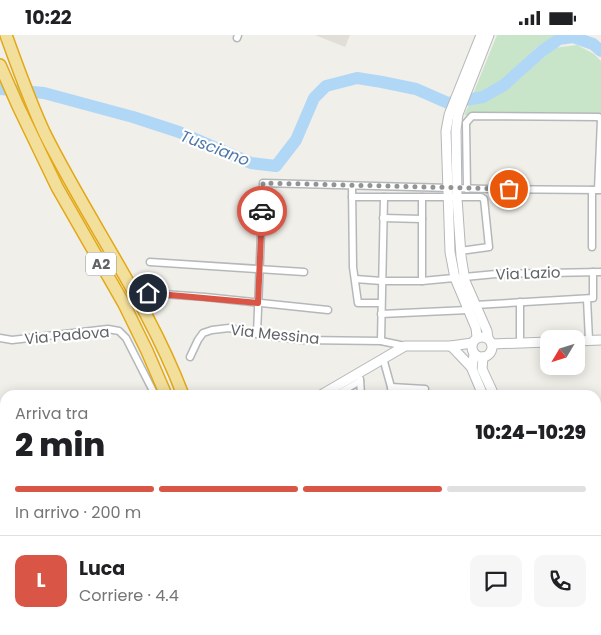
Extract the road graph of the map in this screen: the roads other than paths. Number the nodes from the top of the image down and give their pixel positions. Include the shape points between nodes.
1 (6, 35) edge
2 (481, 35) edge
3 (489, 35) edge
4 (0, 65) edge
5 (465, 88) junction
6 (454, 114) junction
7 (352, 186) junction
8 (597, 190) edge
9 (456, 192) junction
10 (352, 197) junction
11 (384, 197) junction
12 (422, 197) junction
13 (383, 218) junction
14 (422, 219) junction
15 (592, 247) dead end
16 (460, 251) junction
17 (150, 262) dead end
18 (260, 269) junction
19 (304, 272) dead end
20 (597, 272) edge
21 (460, 277) junction
22 (354, 279) junction
23 (382, 281) junction
24 (422, 281) junction
25 (148, 293) dead end
26 (587, 299) junction
27 (520, 302) junction
28 (258, 303) junction
29 (382, 303) junction
30 (472, 307) junction
31 (328, 310) dead end
32 (381, 314) junction
33 (257, 334) junction
34 (0, 338) edge
35 (585, 340) edge
36 (588, 340) junction
37 (601, 340) edge
38 (381, 341) junction
39 (490, 341) junction
40 (540, 342) edge
41 (520, 343) junction
42 (405, 346) junction
43 (451, 346) junction
44 (474, 346) junction
45 (190, 357) dead end
46 (483, 357) junction
47 (383, 358) junction
48 (472, 368) junction
49 (359, 377) junction
50 (392, 387) joint
51 (425, 389) dead end
52 (152, 390) edge
53 (164, 390) edge
54 (181, 390) edge
55 (332, 390) edge
56 (342, 390) edge
57 (360, 390) edge
58 (482, 390) edge
59 (492, 390) edge

1 - 54 highway, A2 via 45,133 138,297
2 - 5 street
3 - 5 street
4 - 53 highway, A2 via 57,187 124,304
5 - 6 street
6 - 9 street
6 - 9 street via 446,131
7 - 9 street
7 - 10 street
7 - 18 street via 263,183
8 - 9 street
8 - 9 street via 599,117 472,116 466,123
8 - 15 street
9 - 12 street
9 - 16 street
9 - 16 street via 484,199 489,247
9 - 21 street via 450,252
10 - 11 street
10 - 22 street
11 - 12 street
11 - 13 street
12 - 14 street
13 - 14 street
13 - 23 street
14 - 24 street
16 - 21 street
17 - 18 street
18 - 19 street
18 - 28 street
20 - 21 street, Via Lazio
20 - 26 street via 593,298
21 - 24 street, Via Lazio
21 - 30 street
22 - 23 street, Via Lazio
22 - 29 street via 358,303
23 - 24 street, Via Lazio
23 - 29 street
25 - 28 street
26 - 27 street
26 - 36 street
27 - 30 street
27 - 41 street
28 - 31 street
28 - 33 street
29 - 32 street
30 - 32 street
30 - 39 street
30 - 44 street via 476,328
32 - 38 street
33 - 38 street, Via Messina via 302,340
33 - 45 street, Via Messina via 229,328 203,333
34 - 52 street, Via Padova via 12,340 108,329 119,331 126,338
35 - 36 street
36 - 37 street
38 - 42 street, Via Messina
39 - 41 street
39 - 44 street via 484,336
39 - 46 street via 490,353
40 - 41 street
42 - 43 street
42 - 47 street
43 - 44 street
43 - 48 street
44 - 46 street
44 - 48 street
46 - 59 street via 482,369
47 - 49 street
47 - 50 street
48 - 58 street
49 - 55 street
49 - 56 street
49 - 57 street
50 - 51 street

